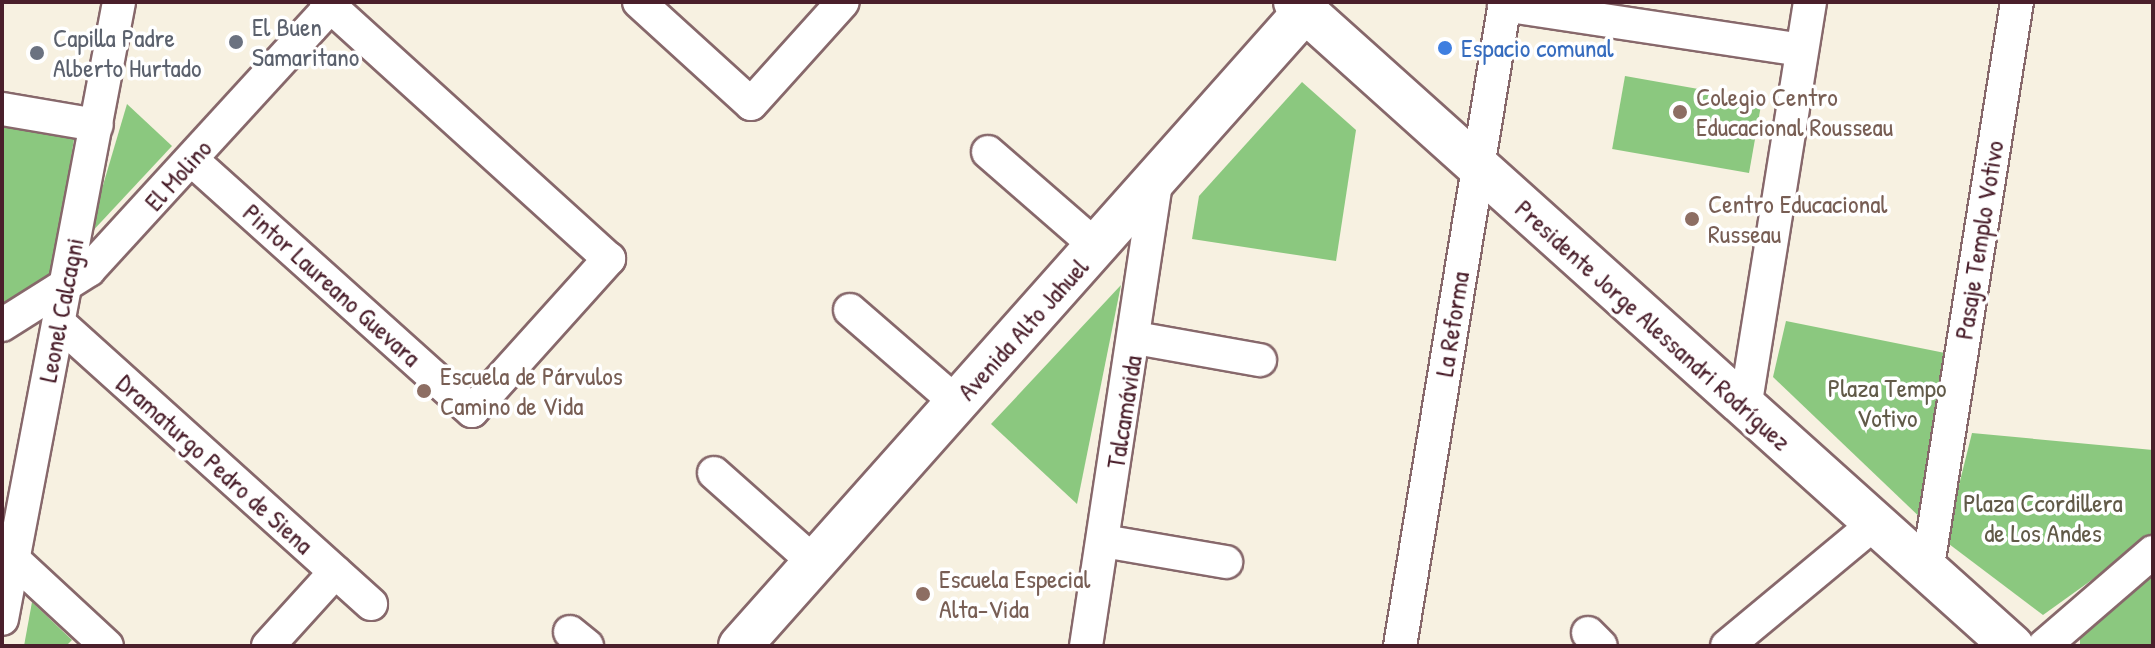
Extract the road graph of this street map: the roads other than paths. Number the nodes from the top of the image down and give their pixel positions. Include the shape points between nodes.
1 (119, 2) edge
2 (639, 2) edge
3 (843, 2) edge
4 (1810, 2) edge
5 (2017, 2) edge
6 (331, 3) edge
7 (1504, 3) edge
8 (1300, 7) edge
9 (1802, 50) junction
10 (2, 109) edge
11 (97, 125) junction
12 (988, 152) dead end
13 (192, 160) junction
14 (1478, 167) junction
15 (1157, 177) junction
16 (1096, 246) junction
17 (66, 289) junction
18 (850, 310) dead end
19 (59, 323) junction
20 (2, 325) edge
21 (1136, 338) junction
22 (1260, 360) dead end
23 (957, 403) junction
24 (1745, 408) junction
25 (714, 473) dead end
26 (1874, 524) junction
27 (1103, 541) junction
28 (2153, 552) edge
29 (13, 559) junction
30 (814, 562) junction
31 (1226, 562) dead end
32 (335, 572) junction
33 (1927, 572) junction
34 (371, 604) dead end
35 (2, 619) edge
36 (107, 646) edge
37 (268, 646) edge
38 (740, 646) edge
39 (1086, 646) edge
40 (1400, 646) edge
41 (1727, 646) edge
42 (2012, 646) edge
43 (2044, 646) edge

1 - 11 street, Leonel Calcagni
2 - 3 street via 751,104
4 - 9 street
5 - 33 street, Pasaje Templo Votivo
6 - 13 street, El Molino
6 - 13 street, Pintor Laureano Guevara via 609,259 472,411
7 - 9 street
7 - 14 street, La Reforma
8 - 14 street, Presidente Jorge Alessandri Rodríguez
8 - 15 street, Avenida Alto Jahuel
9 - 24 street
10 - 11 street
11 - 17 street, Leonel Calcagni
12 - 16 street
13 - 17 street, El Molino via 115,245
14 - 24 street, Presidente Jorge Alessandri Rodríguez
14 - 40 street, La Reforma
15 - 16 street, Avenida Alto Jahuel
15 - 21 street, Talcamávida
16 - 23 street, Avenida Alto Jahuel
17 - 19 street, Leonel Calcagni
17 - 20 street, El Molino
18 - 23 street
19 - 29 street, Leonel Calcagni
19 - 32 street, Dramaturgo Pedro de Siena
21 - 22 street
21 - 27 street, Talcamávida
23 - 30 street, Avenida Alto Jahuel
24 - 26 street, Presidente Jorge Alessandri Rodríguez
25 - 30 street
26 - 33 street, Presidente Jorge Alessandri Rodríguez
26 - 41 street
27 - 31 street
27 - 39 street, Talcamávida
28 - 43 street
29 - 35 street, Leonel Calcagni
29 - 36 street
30 - 38 street, Avenida Alto Jahuel
32 - 34 street, Dramaturgo Pedro de Siena
32 - 37 street
33 - 42 street, Presidente Jorge Alessandri Rodríguez

